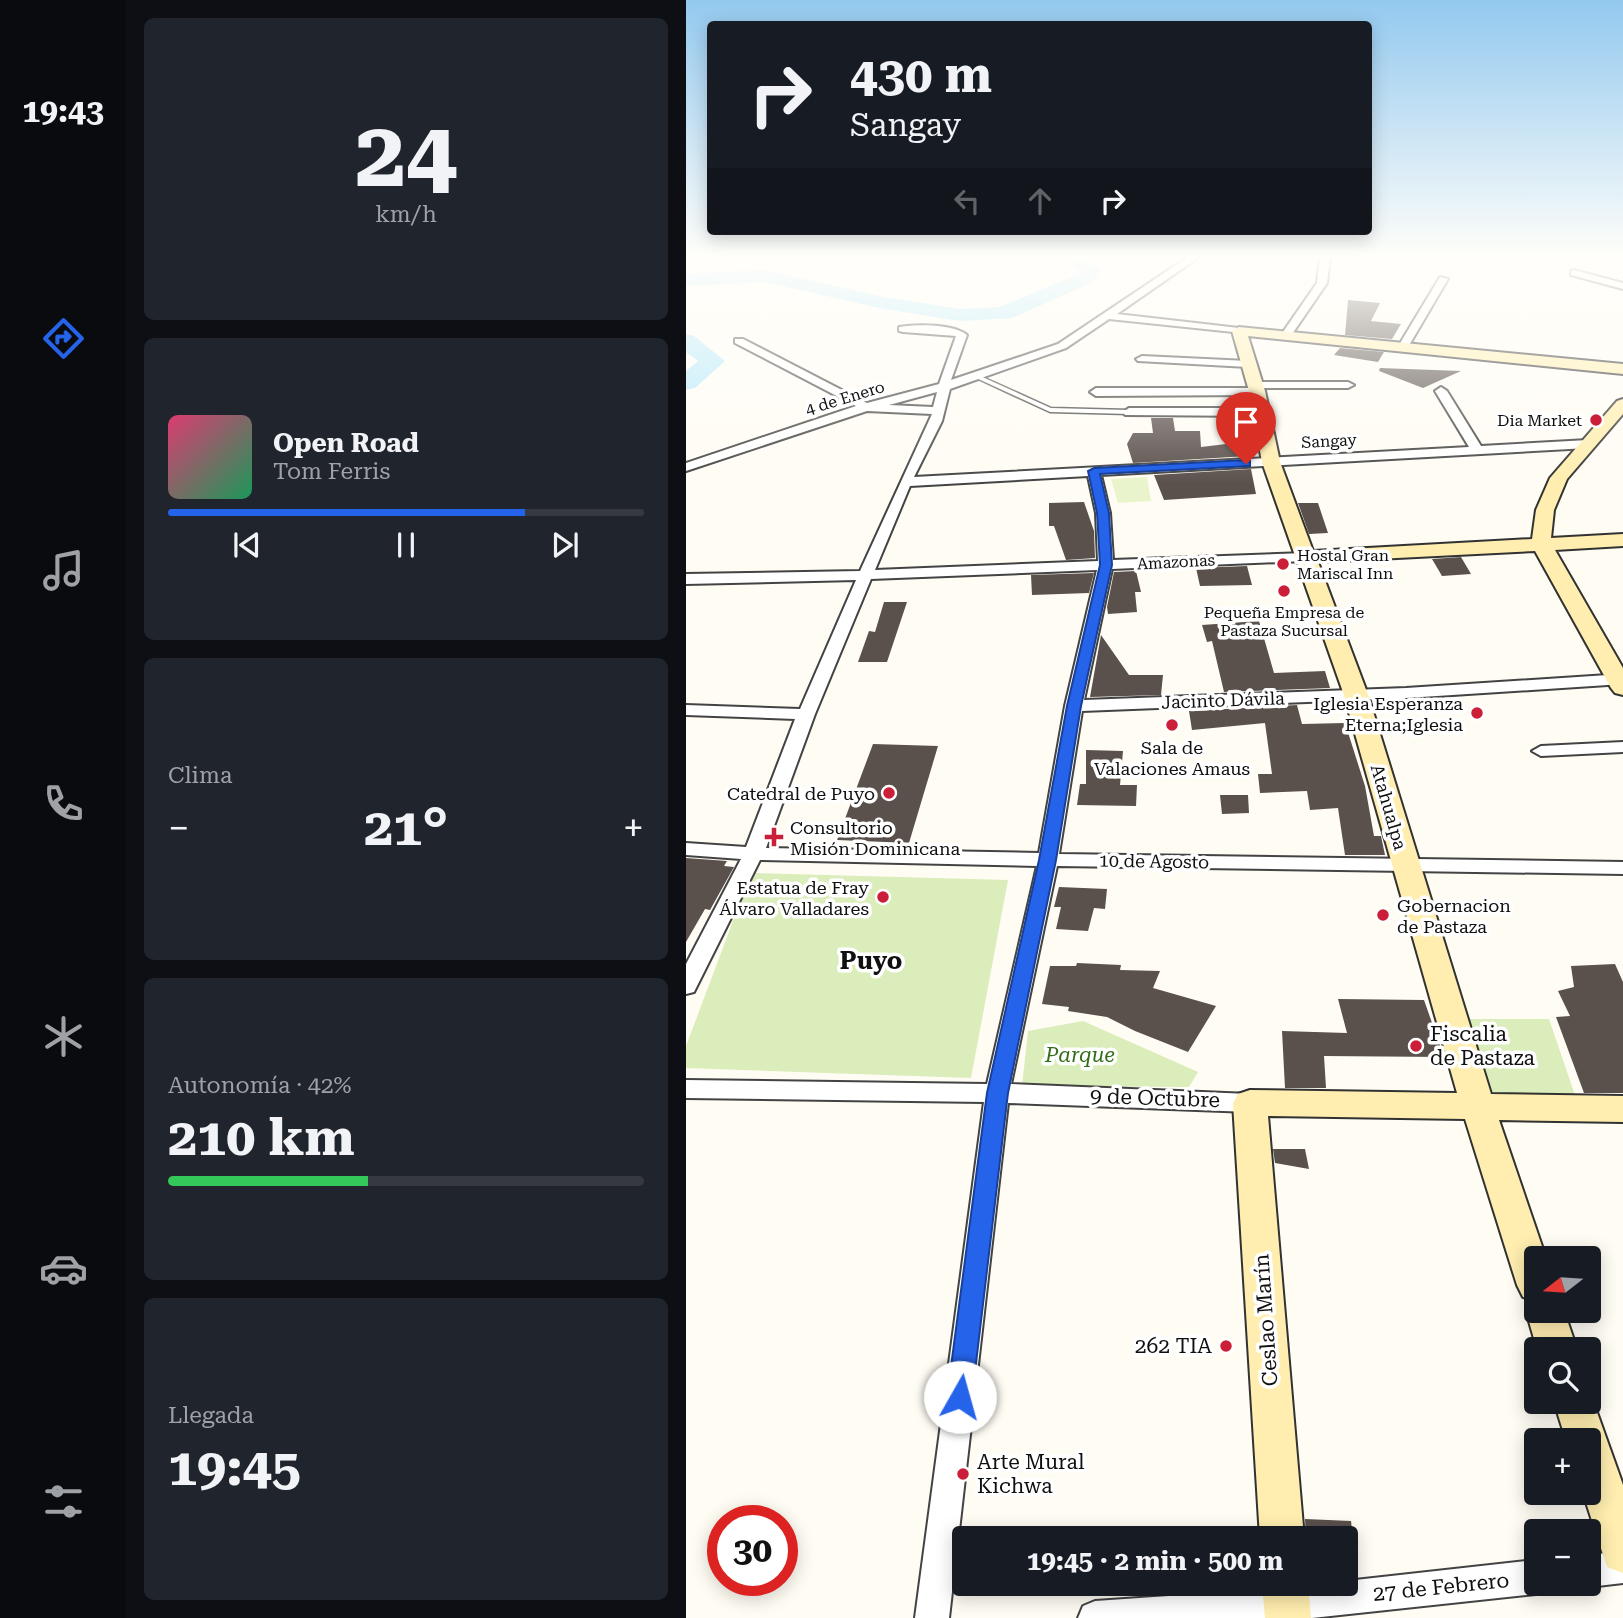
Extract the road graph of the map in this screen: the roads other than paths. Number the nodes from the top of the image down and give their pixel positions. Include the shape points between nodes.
1 (953, 333) edge
2 (1083, 333) edge
3 (1239, 333) edge
4 (1257, 333) edge
5 (1288, 333) edge
6 (1411, 333) edge
7 (1286, 335) junction
8 (739, 341) dead end
9 (1404, 345) junction
10 (1142, 359) dead end
11 (1623, 369) edge
12 (976, 376) junction
13 (1348, 385) dead end
14 (946, 386) junction
15 (1256, 388) junction
16 (1441, 391) dead end
17 (1096, 392) dead end
18 (1623, 404) edge
19 (866, 407) junction
20 (937, 411) junction
21 (1129, 412) joint
22 (1588, 444) junction
23 (1477, 450) junction
24 (1271, 462) junction
25 (686, 467) edge
26 (1094, 471) junction
27 (905, 482) junction
28 (1623, 540) edge
29 (1541, 542) junction
30 (1305, 557) junction
31 (1106, 565) junction
32 (865, 575) junction
33 (686, 579) edge
34 (1621, 682) edge
35 (1356, 695) junction
36 (1074, 706) junction
37 (686, 710) edge
38 (806, 714) junction
39 (1623, 747) edge
40 (1541, 751) dead end
41 (686, 849) edge
42 (754, 853) junction
43 (1048, 860) junction
44 (1406, 865) junction
45 (1623, 868) edge
46 (686, 986) edge
47 (686, 1089) edge
48 (998, 1093) junction
49 (1250, 1103) junction
50 (1478, 1107) junction
51 (1623, 1109) edge
52 (1524, 1249) edge
53 (1601, 1483) edge
54 (1281, 1526) edge
55 (1623, 1551) edge
56 (1623, 1567) edge
57 (1601, 1570) edge
58 (1524, 1578) edge
59 (1286, 1602) edge
60 (932, 1618) edge
61 (1095, 1618) edge

1 - 14 street via 962,335
2 - 12 street, 4 de Enero via 1062,346
3 - 15 street, Atahualpa
4 - 7 street
5 - 7 street
6 - 9 street
7 - 9 street
8 - 19 street
9 - 11 street
10 - 15 street
12 - 14 street, 4 de Enero
12 - 21 lane via 1050,410
13 - 15 street
14 - 19 street, 4 de Enero
14 - 20 street
15 - 17 street
15 - 21 street
15 - 24 street, Atahualpa
16 - 23 street
18 - 22 street
19 - 20 street
19 - 25 street, 4 de Enero via 757,439
20 - 27 street
22 - 23 street, Sangay
22 - 29 street via 1559,478 1545,510
23 - 24 street, Sangay
24 - 26 street, Sangay
24 - 30 street, Atahualpa
26 - 27 street, Sangay
26 - 31 street via 1103,513
27 - 32 street
28 - 29 street, Amazonas
29 - 30 street, Amazonas
29 - 34 street
30 - 31 street, Amazonas
30 - 35 street, Atahualpa
31 - 32 street, Amazonas
31 - 36 street
32 - 33 street, Amazonas
32 - 38 street
34 - 35 street, Jacinto Dávila
35 - 36 street, Jacinto Dávila
35 - 44 street, Atahualpa
36 - 43 street
37 - 38 street
38 - 42 street
39 - 40 street
41 - 42 street, 10 de Agosto
42 - 43 street, 10 de Agosto
42 - 46 street
43 - 44 street, 10 de Agosto
43 - 48 street
44 - 45 street, 10 de Agosto
44 - 50 street, Atahualpa
47 - 48 street, 9 de Octubre
48 - 49 street, 9 de Octubre
48 - 60 street
49 - 50 street, 9 de Octubre
49 - 54 main road, Ceslao Marín
50 - 51 street, 9 de Octubre
50 - 52 main road, Atahualpa
53 - 55 street
56 - 57 street
58 - 59 street, 27 de Febrero
59 - 61 street, 27 de Febrero

